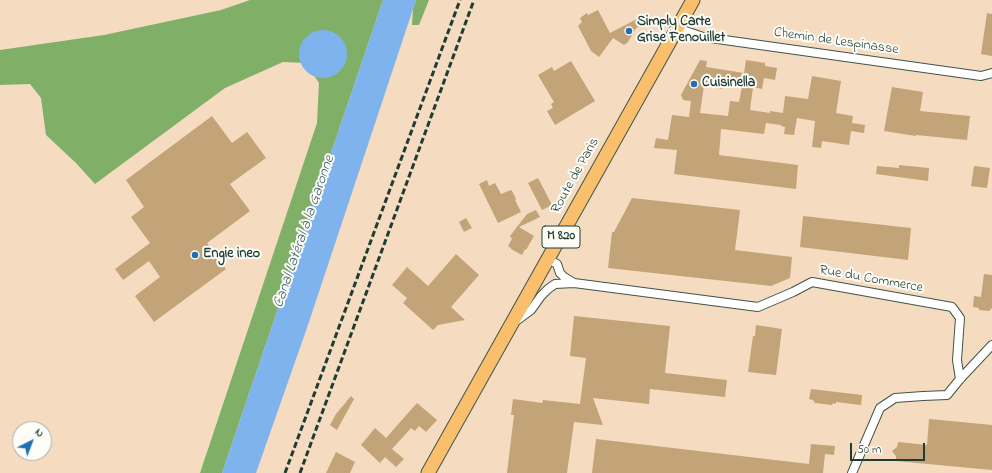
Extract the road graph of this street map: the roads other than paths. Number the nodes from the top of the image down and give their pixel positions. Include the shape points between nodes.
1 (693, 0) edge
2 (677, 28) junction
3 (992, 73) edge
4 (548, 259) junction
5 (574, 282) junction
6 (512, 324) junction
7 (992, 345) edge
8 (960, 379) junction
9 (429, 473) edge
10 (852, 473) edge

1 - 2 main road, Route de Paris / M 820
2 - 3 street, Chemin de Lespinasse via 703,37 981,76
2 - 4 main road, Route de Paris / M 820
4 - 5 street via 557,264 564,277
4 - 6 main road, Route de Paris / M 820
5 - 6 street, Rue du Commerce via 555,284 540,296 531,310
5 - 8 street, Rue du Commerce via 758,307 812,282 952,307 960,318 957,360
6 - 9 main road, Route de Paris / M 820
7 - 8 street
8 - 10 street via 947,395 895,398 880,408

